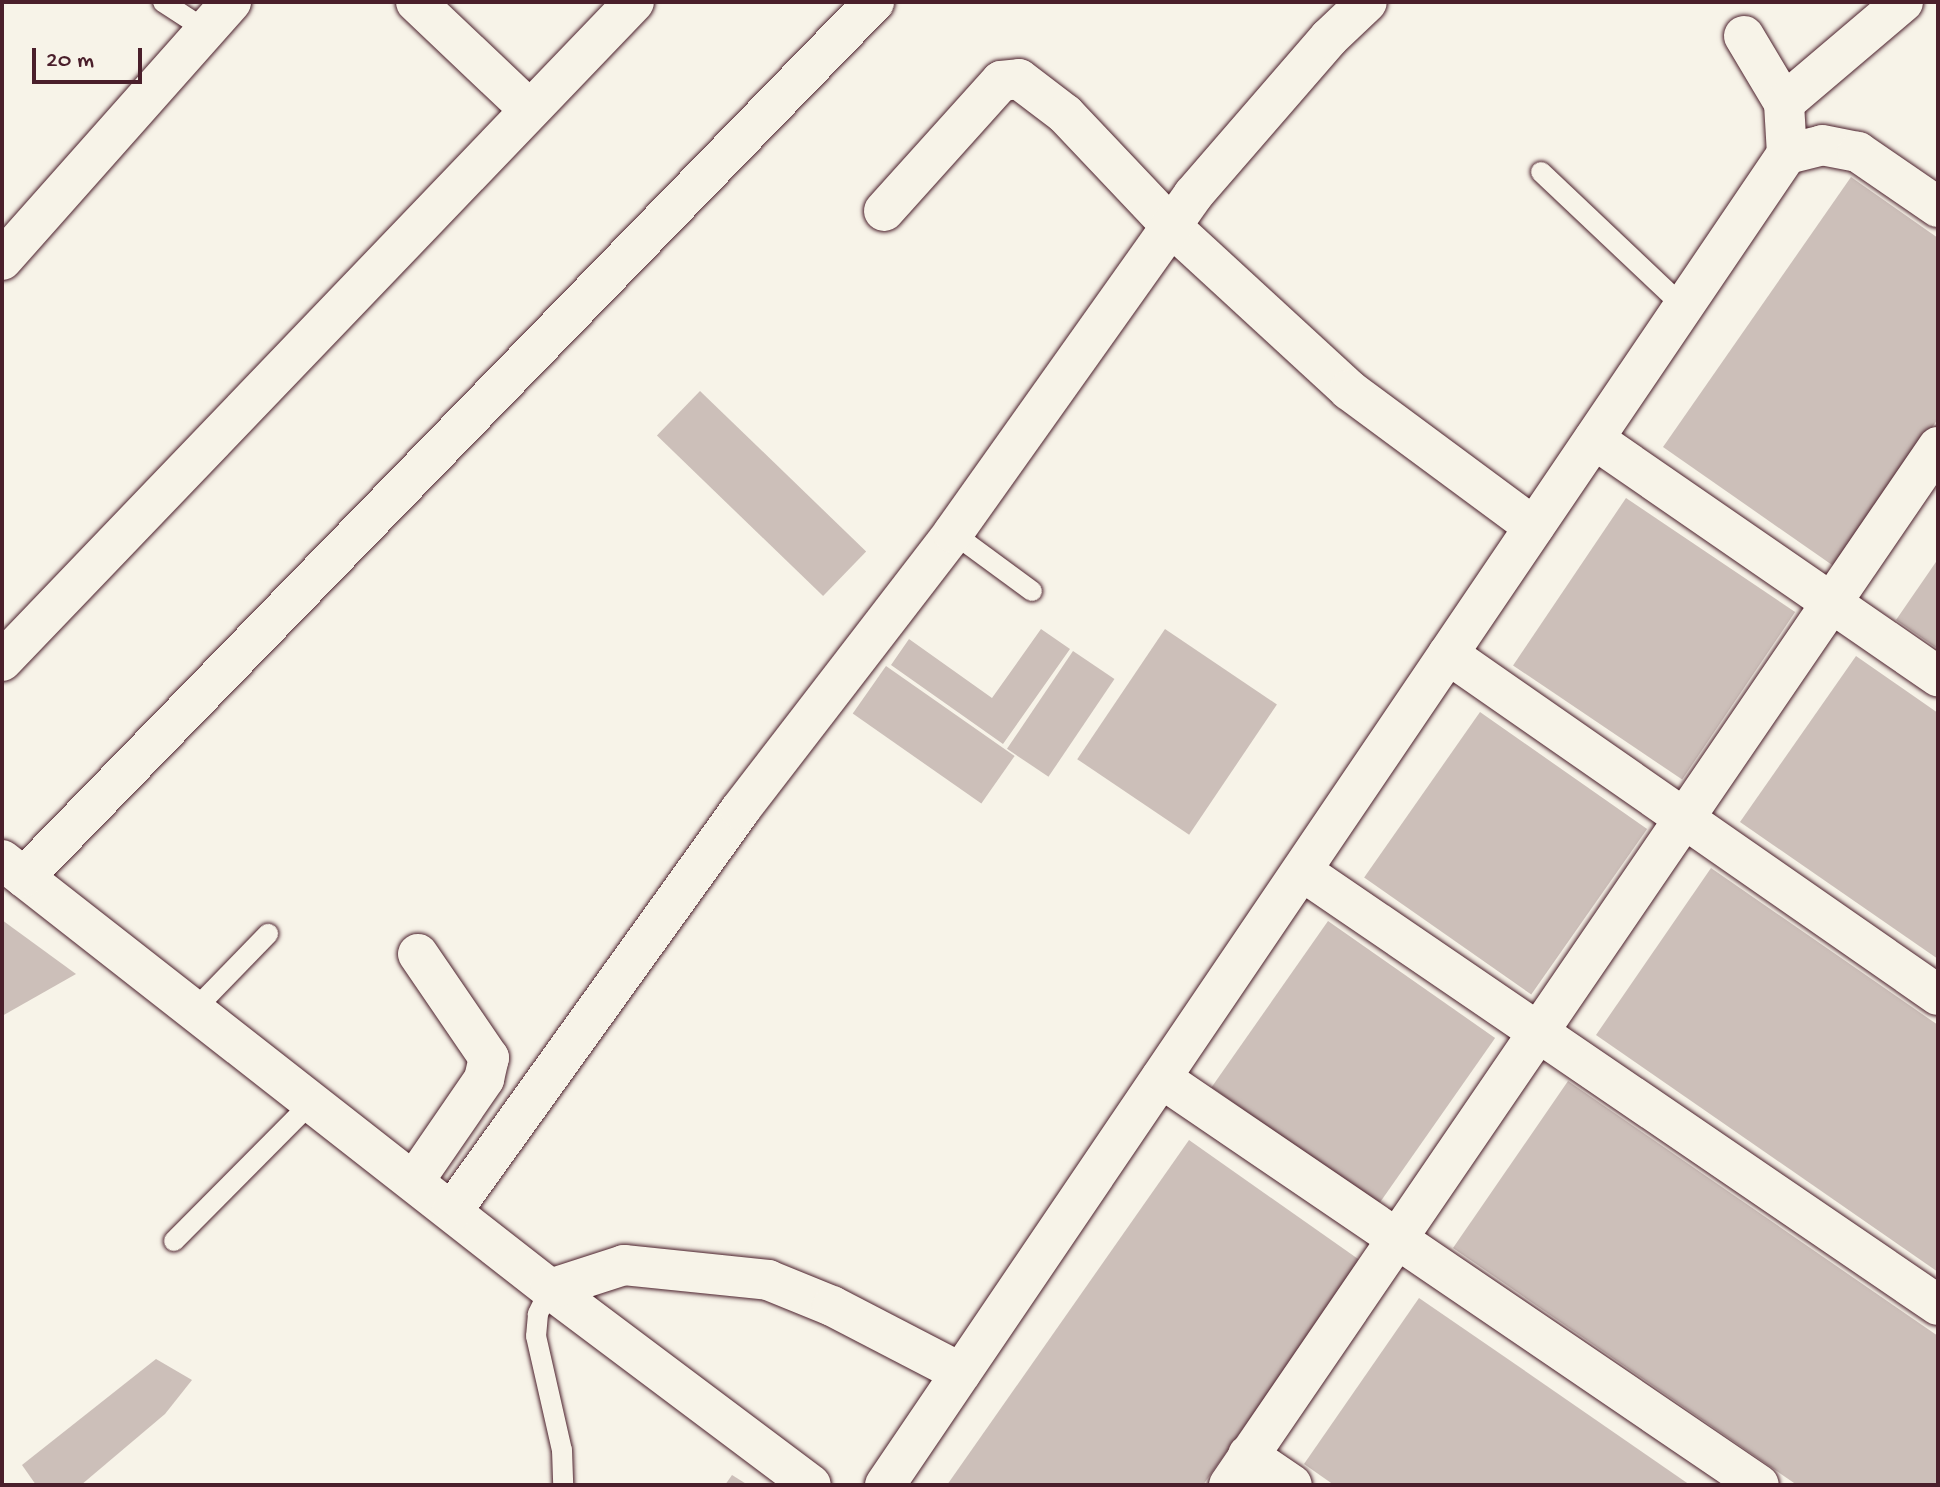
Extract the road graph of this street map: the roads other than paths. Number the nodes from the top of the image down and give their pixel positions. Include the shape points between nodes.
1 (163, 2) edge
2 (416, 2) edge
3 (634, 2) edge
4 (874, 2) edge
5 (1367, 2) edge
6 (1903, 2) edge
7 (218, 16) edge
8 (1744, 36) dead end
9 (1784, 103) junction
10 (530, 110) junction
11 (1787, 154) junction
12 (1541, 172) dead end
13 (1938, 207) edge
14 (884, 211) dead end
15 (1172, 227) junction
16 (2, 260) edge
17 (1684, 307) junction
18 (1594, 439) junction
19 (1938, 447) edge
20 (1534, 527) junction
21 (953, 533) junction
22 (1032, 591) dead end
23 (1835, 604) junction
24 (1448, 654) junction
25 (2, 661) edge
26 (1938, 676) edge
27 (1685, 819) junction
28 (13, 868) edge
29 (1302, 871) junction
30 (268, 934) dead end
31 (418, 954) dead end
32 (1938, 995) edge
33 (195, 1009) junction
34 (1540, 1033) junction
35 (1161, 1078) junction
36 (314, 1100) junction
37 (414, 1181) junction
38 (452, 1211) junction
39 (1400, 1240) junction
40 (174, 1241) dead end
41 (550, 1289) junction
42 (1938, 1305) edge
43 (961, 1373) junction
44 (1238, 1470) edge
45 (563, 1485) edge
46 (811, 1485) edge
47 (885, 1485) edge
48 (1292, 1485) edge
49 (1759, 1485) edge

1 - 7 lane
2 - 10 street
3 - 10 street
4 - 28 street
5 - 15 street via 1329,38 1193,195
6 - 9 street
7 - 16 street
8 - 9 street
9 - 11 street
10 - 25 street
11 - 13 street via 1822,145 1858,152
11 - 17 street
12 - 17 lane
14 - 15 street via 1008,78 1019,79 1065,114
15 - 20 street via 1349,390
15 - 21 street
17 - 18 street
18 - 20 street
18 - 23 street
19 - 23 street
20 - 24 street
21 - 22 lane
21 - 38 street via 740,810
23 - 26 street
23 - 27 street
24 - 27 street
24 - 29 street
27 - 32 street
27 - 34 street
28 - 33 street
29 - 34 street
29 - 35 street
30 - 33 lane
31 - 37 street via 489,1058 484,1079
33 - 36 street
34 - 39 street
34 - 42 street
35 - 39 street
35 - 43 street
36 - 37 street
36 - 40 lane
37 - 38 street
38 - 41 street
39 - 44 street
39 - 49 street
41 - 43 street via 624,1265 768,1280 896,1337
41 - 45 lane via 538,1314 536,1336 562,1450
41 - 46 street
43 - 47 street
44 - 48 street

